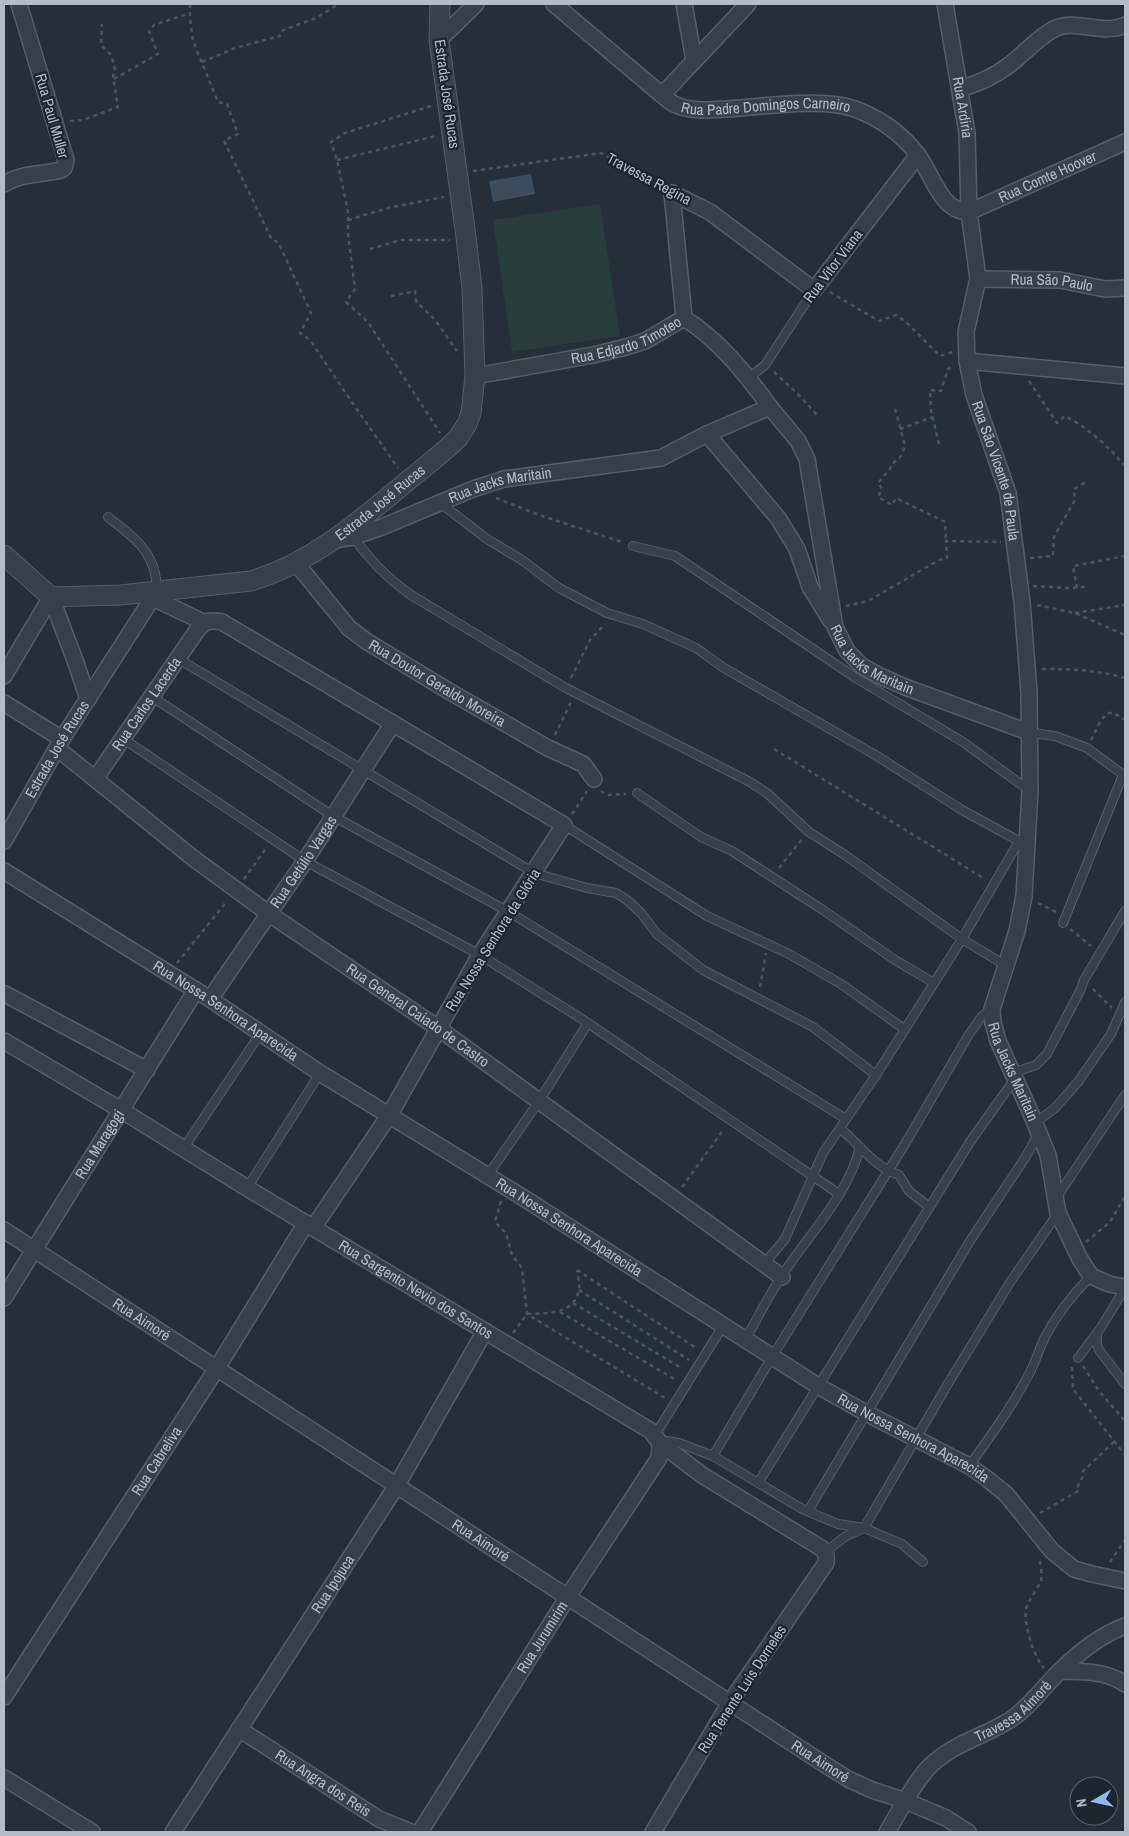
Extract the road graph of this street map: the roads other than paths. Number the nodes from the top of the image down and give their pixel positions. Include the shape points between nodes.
1 (19, 4) edge
2 (440, 4) edge
3 (476, 4) edge
4 (554, 4) edge
5 (684, 4) edge
6 (748, 4) edge
7 (945, 4) edge
8 (1125, 25) edge
9 (439, 40) junction
10 (694, 60) junction
11 (961, 89) junction
12 (662, 95) junction
13 (1125, 142) edge
14 (918, 155) junction
15 (4, 184) edge
16 (968, 212) junction
17 (978, 279) junction
18 (816, 287) junction
19 (1125, 288) edge
20 (684, 318) junction
21 (966, 354) junction
22 (475, 376) junction
23 (1125, 376) edge
24 (749, 378) junction
25 (770, 407) junction
26 (707, 434) junction
27 (439, 502) junction
28 (108, 517) dead end
29 (343, 538) junction
30 (633, 546) road end
31 (4, 555) edge
32 (296, 563) junction
33 (155, 594) junction
34 (51, 597) junction
35 (201, 626) junction
36 (835, 627) junction
37 (178, 658) junction
38 (4, 676) edge
39 (151, 696) junction
40 (88, 699) junction
41 (4, 703) edge
42 (393, 723) junction
43 (1031, 733) junction
44 (122, 738) junction
45 (60, 744) junction
46 (363, 770) junction
47 (1124, 775) edge
48 (95, 779) junction
49 (594, 779) road end
50 (1030, 791) junction
51 (637, 793) road end
52 (333, 816) junction
53 (564, 825) junction
54 (4, 841) edge
55 (1023, 841) junction
56 (305, 861) junction
57 (4, 871) edge
58 (534, 873) junction
59 (1125, 911) edge
60 (509, 912) junction
61 (268, 914) junction
62 (1065, 920) road end
63 (962, 939) junction
64 (480, 955) junction
65 (1005, 965) junction
66 (934, 983) junction
67 (196, 990) junction
68 (5, 994) dead end
69 (210, 999) junction
70 (1125, 1002) edge
71 (992, 1009) junction
72 (588, 1023) junction
73 (438, 1028) junction
74 (904, 1029) junction
75 (260, 1034) junction
76 (4, 1041) edge
77 (146, 1070) junction
78 (320, 1073) junction
79 (876, 1075) junction
80 (1013, 1076) junction
81 (1125, 1095) edge
82 (538, 1101) junction
83 (121, 1110) junction
84 (390, 1114) junction
85 (846, 1119) junction
86 (1037, 1128) junction
87 (841, 1129) junction
88 (860, 1147) junction
89 (183, 1149) junction
90 (888, 1172) junction
91 (488, 1175) junction
92 (812, 1176) junction
93 (247, 1188) junction
94 (839, 1194) junction
95 (1057, 1206) junction
96 (929, 1207) junction
97 (310, 1226) junction
98 (4, 1230) edge
99 (35, 1250) junction
100 (764, 1264) junction
101 (1091, 1276) junction
102 (782, 1277) junction
103 (1125, 1288) edge
104 (4, 1298) edge
105 (723, 1326) junction
106 (485, 1331) junction
107 (1097, 1333) junction
108 (745, 1340) junction
109 (772, 1357) junction
110 (1078, 1358) road end
111 (217, 1368) junction
112 (1125, 1384) edge
113 (818, 1386) junction
114 (866, 1414) junction
115 (658, 1439) junction
116 (916, 1439) junction
117 (713, 1456) junction
118 (969, 1466) junction
119 (758, 1484) junction
120 (397, 1485) junction
121 (808, 1512) junction
122 (864, 1528) junction
123 (823, 1550) junction
124 (923, 1562) dead end
125 (1125, 1580) edge
126 (567, 1598) junction
127 (1125, 1626) edge
128 (1056, 1675) junction
129 (1125, 1684) edge
130 (4, 1697) edge
131 (729, 1704) junction
132 (239, 1729) junction
133 (4, 1778) edge
134 (906, 1801) junction
135 (92, 1832) edge
136 (173, 1832) edge
137 (411, 1832) edge
138 (420, 1832) edge
139 (653, 1832) edge
140 (887, 1832) edge
141 (968, 1832) edge

1 - 15 street, Rua Paul Muller via 66,160 64,168 27,175
2 - 9 street, Estrada José Rucas
3 - 9 street
4 - 12 street, Rua Padre Domingos Carneiro
5 - 10 street
6 - 10 street
7 - 11 street, Rua Ardiria
8 - 11 street via 1100,30 1070,25 1053,29 994,76
9 - 22 street, Estrada José Rucas via 472,288
10 - 12 street
11 - 16 street, Rua Ardiria via 969,154
12 - 14 street, Rua Padre Domingos Carneiro via 673,104 697,110 814,104 853,108 874,117 897,133
13 - 16 street, Rua Comte Hoover
14 - 16 street, Rua Padre Domingos Carneiro via 948,203
14 - 18 street, Rua Vitor Viana
16 - 17 street, Rua São Vicente de Paula
17 - 19 street, Rua São Paulo via 1060,280 1104,289
17 - 21 street, Rua São Vicente de Paula via 966,332
18 - 20 street, Travessa Regina via 710,212 672,193
18 - 24 lane, Rua Vitor Viana via 765,365
20 - 22 street, Rua Edjardo Timoteo via 645,341 626,347
20 - 24 street, Rua Edjardo Timoteo via 701,329
21 - 23 street
21 - 43 street, Rua São Vicente de Paula via 974,395 1008,493 1022,602
22 - 29 street, Estrada José Rucas via 467,424 448,447
24 - 25 street, Rua Edjardo Timoteo
25 - 26 street, Rua Jacks Maritain
25 - 36 street, Rua Jacks Maritain via 798,441 807,459
26 - 27 street, Rua Jacks Maritain via 661,458 504,479
26 - 36 street via 778,518 797,549 810,587
27 - 29 street, Rua Jacks Maritain via 382,527
27 - 55 lane via 560,588 607,613 664,632 696,648 724,668 877,756 962,810
28 - 33 lane via 136,539 151,558 155,571
29 - 32 street, Estrada José Rucas
29 - 63 lane via 410,595 575,693 750,782 809,832
30 - 50 lane via 675,556 856,678 963,742
31 - 34 street
32 - 33 street, Estrada José Rucas via 251,581
32 - 49 street, Rua Doutor Geraldo Moreira via 349,628 366,641 548,748 584,764
33 - 34 street
33 - 35 street
33 - 40 street, Estrada José Rucas
34 - 38 street
34 - 40 street
35 - 37 street, Rua Carlos Lacerda
35 - 42 street via 211,620 222,622
36 - 43 street, Rua Jacks Maritain via 847,650 862,666 878,676
37 - 39 street, Rua Carlos Lacerda
37 - 46 lane
39 - 44 street, Rua Carlos Lacerda
39 - 52 lane
40 - 45 street, Estrada José Rucas
41 - 45 street, Rua General Caiado de Castro
42 - 46 street, Rua Getúlio Vargas
42 - 53 street
43 - 47 lane via 1055,736 1087,748
43 - 50 street, Rua Jacks Maritain
44 - 48 street, Rua Carlos Lacerda
44 - 56 lane
45 - 48 street, Rua General Caiado de Castro
45 - 54 street, Estrada José Rucas
46 - 52 street, Rua Getúlio Vargas
46 - 58 lane
47 - 62 lane
48 - 61 street, Rua General Caiado de Castro
50 - 55 street, Rua Jacks Maritain
51 - 66 lane via 701,837 732,851
52 - 56 street, Rua Getúlio Vargas
52 - 60 lane
53 - 58 street, Rua Nossa Senhora da Glória
53 - 74 lane via 707,916 789,954 841,984
55 - 63 lane
55 - 65 street, Rua Jacks Maritain via 1024,896 1017,931
56 - 61 street, Rua Getúlio Vargas
56 - 64 lane
57 - 67 street, Rua Nossa Senhora Aparecida
58 - 60 street, Rua Nossa Senhora da Glória
58 - 79 lane via 616,893 641,913 658,934 703,970 813,1027
59 - 80 lane via 1084,980 1047,1054 1036,1065
60 - 64 street, Rua Nossa Senhora da Glória
60 - 85 lane
61 - 69 street, Rua Getúlio Vargas
61 - 73 street, Rua General Caiado de Castro
63 - 65 lane
63 - 66 lane
64 - 72 lane
64 - 73 street, Rua Nossa Senhora da Glória
65 - 71 street, Rua Jacks Maritain
66 - 74 lane
67 - 69 street, Rua Nossa Senhora Aparecida
67 - 77 street, Rua Maragogi
68 - 77 street
69 - 75 street, Rua Nossa Senhora Aparecida
70 - 86 lane via 1110,1034 1078,1082
71 - 80 street, Rua Jacks Maritain via 998,1041
71 - 90 lane via 982,1016 968,1036
72 - 82 lane
72 - 92 lane
73 - 82 street, Rua General Caiado de Castro
73 - 84 street, Rua Nossa Senhora da Glória
74 - 79 lane
75 - 78 street, Rua Nossa Senhora Aparecida
75 - 89 lane
76 - 83 street, Rua Sargento Nevio dos Santos
77 - 83 street, Rua Maragogi
78 - 84 street, Rua Nossa Senhora Aparecida
78 - 93 lane
79 - 85 lane
80 - 86 street, Rua Jacks Maritain
80 - 96 lane
81 - 95 lane
82 - 91 lane
82 - 100 street, Rua General Caiado de Castro
83 - 89 street, Rua Sargento Nevio dos Santos
83 - 99 street, Rua Maragogi
84 - 91 street, Rua Nossa Senhora Aparecida
84 - 97 street, Rua Nossa Senhora da Glória
85 - 87 lane
86 - 95 street, Rua Jacks Maritain via 1048,1155
86 - 114 lane via 1025,1158 970,1241
87 - 88 lane
87 - 92 lane via 823,1153
88 - 90 lane
88 - 94 lane
89 - 93 street, Rua Sargento Nevio dos Santos
90 - 96 lane via 899,1175 909,1192
90 - 109 lane
91 - 105 street, Rua Nossa Senhora Aparecida
92 - 94 lane
92 - 100 lane via 786,1240
93 - 97 street, Rua Sargento Nevio dos Santos
94 - 102 lane
95 - 101 street, Rua Jacks Maritain via 1076,1251
95 - 116 lane
96 - 113 lane
97 - 106 street, Rua Sargento Nevio dos Santos
97 - 111 street, Rua Cabreliva
98 - 99 street, Rua Aimoré
99 - 104 street, Rua Maragogi
99 - 111 street, Rua Aimoré
100 - 102 street, Rua General Caiado de Castro
101 - 103 street
101 - 118 lane via 1056,1318 1013,1403
102 - 108 lane
103 - 107 lane
105 - 108 street, Rua Nossa Senhora Aparecida
105 - 115 lane via 675,1404
106 - 115 street, Rua Sargento Nevio dos Santos
106 - 120 street, Rua Ipojuca
107 - 110 lane
107 - 112 lane via 1099,1350
108 - 109 street, Rua Nossa Senhora Aparecida
109 - 113 street, Rua Nossa Senhora Aparecida
109 - 117 lane
111 - 120 street, Rua Aimoré
111 - 130 street, Rua Cabreliva
113 - 114 street, Rua Nossa Senhora Aparecida
113 - 119 lane
114 - 116 street, Rua Nossa Senhora Aparecida
114 - 121 lane
115 - 117 lane
115 - 123 street, Rua Sargento Nevio dos Santos via 702,1474
115 - 126 street, Rua Jurumirim via 658,1458
116 - 118 street, Rua Nossa Senhora Aparecida
116 - 122 lane
117 - 119 lane
118 - 125 street, Rua Nossa Senhora Aparecida via 1006,1494 1062,1560 1074,1569
119 - 121 lane
120 - 126 street, Rua Aimoré
120 - 132 street, Rua Ipojuca
121 - 122 lane via 838,1524
122 - 123 lane
122 - 124 lane via 902,1544
123 - 131 street, Rua Tenente Luis Dorneles via 826,1563
126 - 131 street, Rua Aimoré
126 - 138 street, Rua Jurumirim
127 - 128 street, Travessa Aimoré via 1110,1632
128 - 129 street via 1079,1671 1099,1674
128 - 134 street, Travessa Aimoré via 1011,1719 946,1752 914,1785
131 - 134 street, Rua Aimoré via 848,1779
131 - 139 street, Rua Tenente Luis Dorneles
132 - 136 street, Rua Ipojuca
132 - 137 street, Rua Angra dos Reis via 379,1819
133 - 135 street
134 - 140 street, Travessa Aimoré
134 - 141 street, Rua Aimoré via 946,1818

